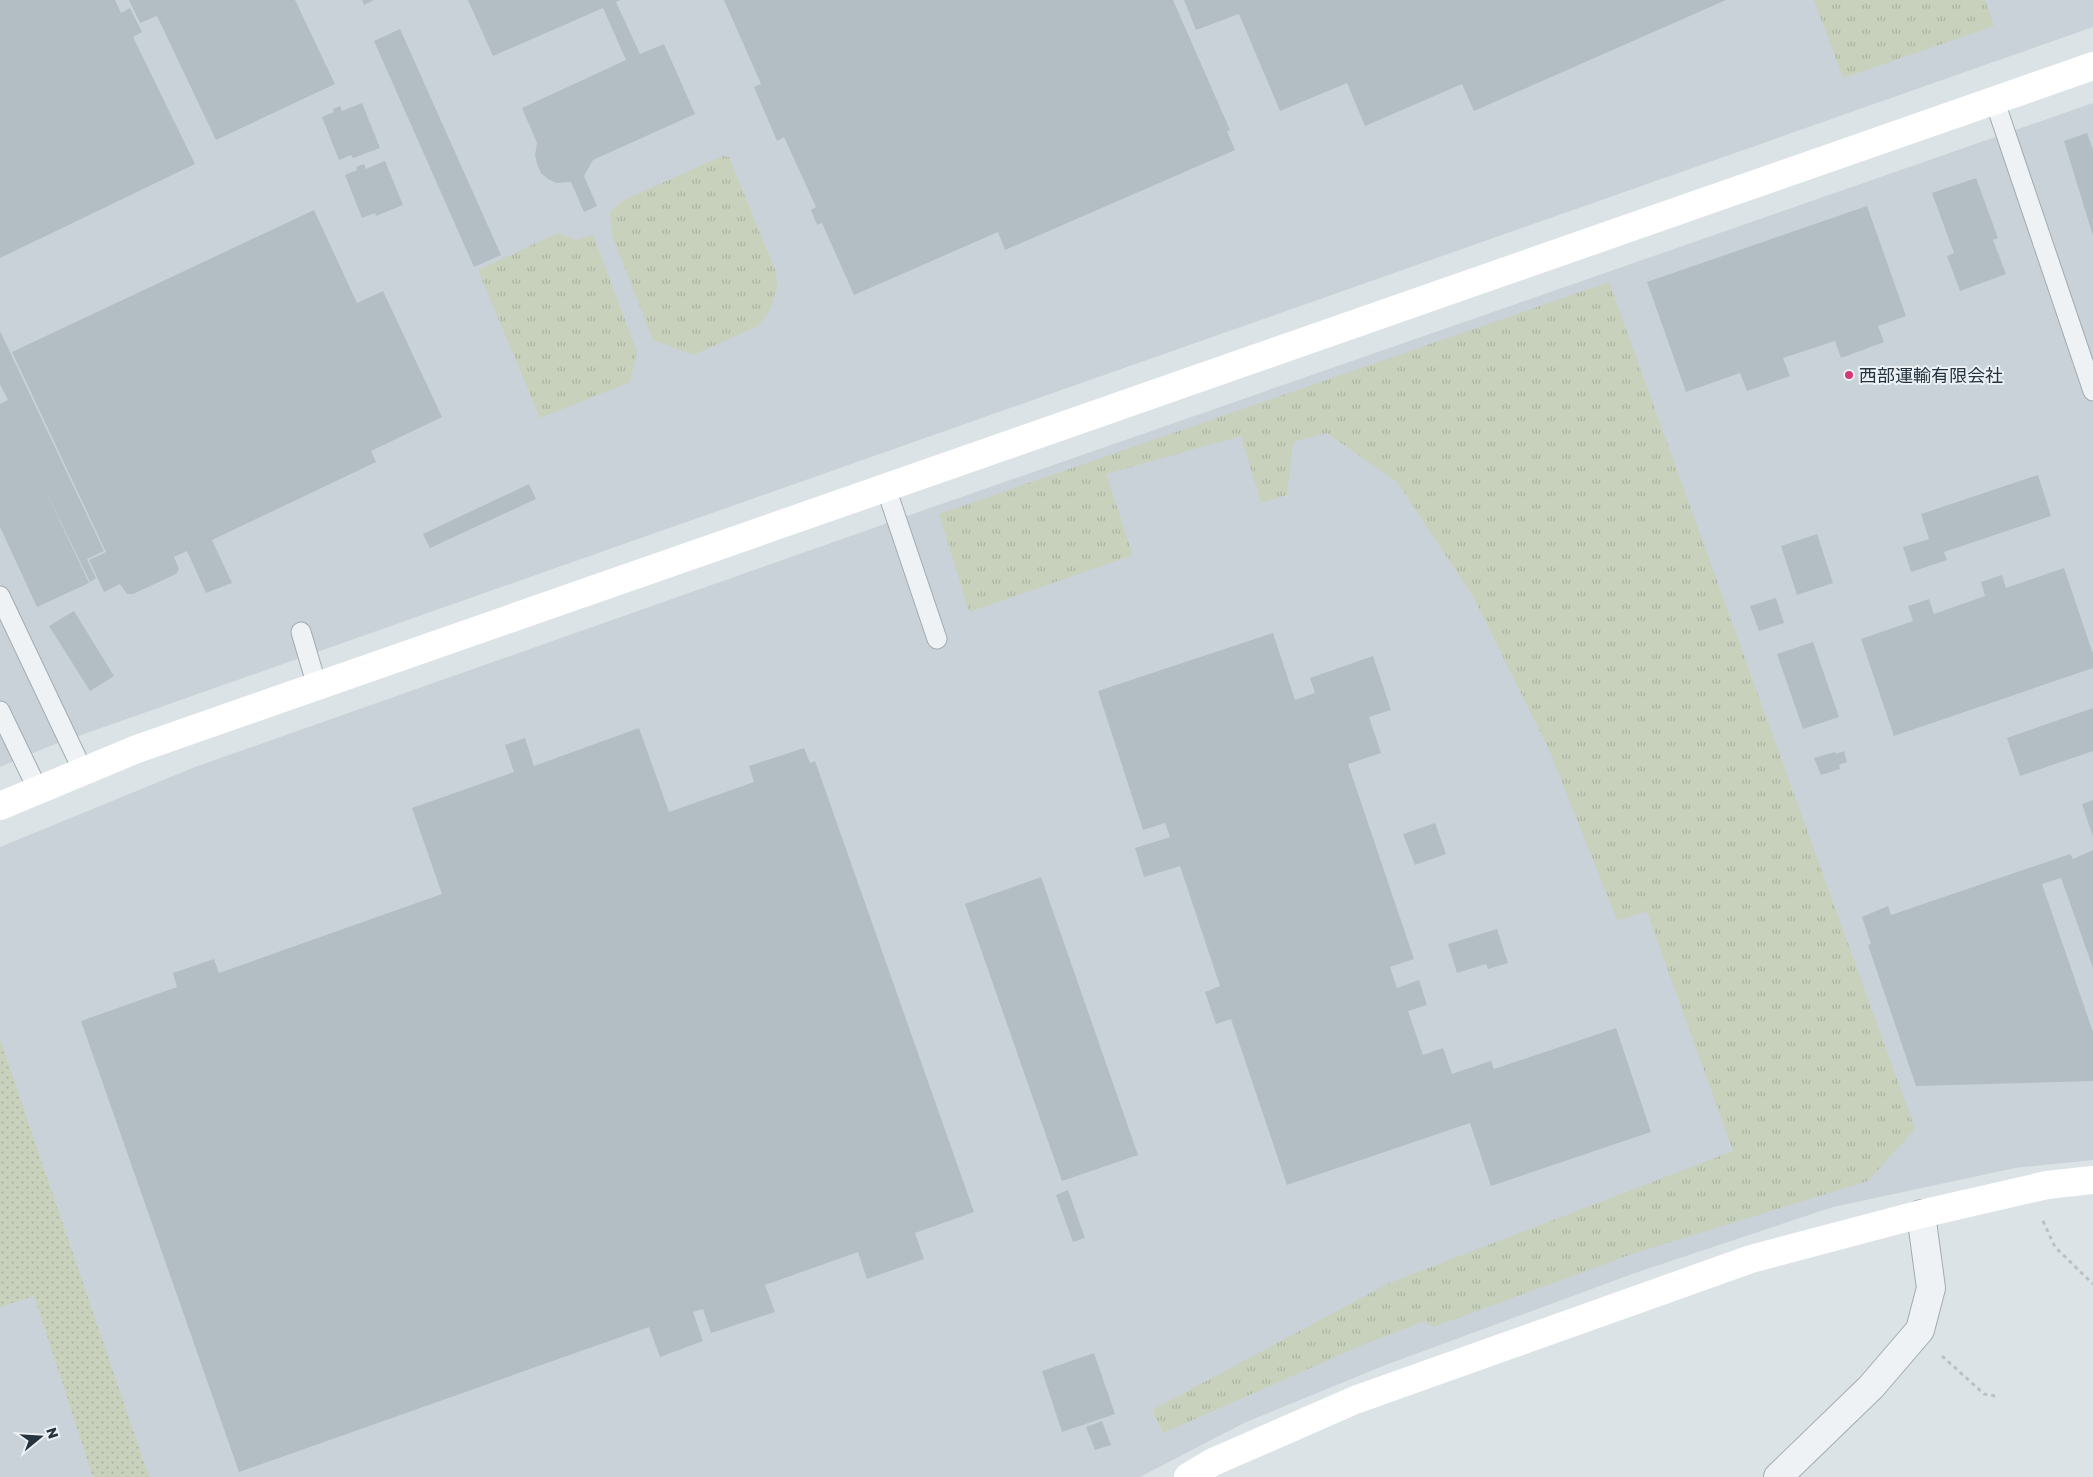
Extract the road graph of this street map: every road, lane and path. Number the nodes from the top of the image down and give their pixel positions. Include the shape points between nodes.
1 (2093, 66) edge
2 (1994, 99) junction
3 (2093, 391) edge
4 (886, 488) junction
5 (0, 596) edge
6 (301, 632) dead end
7 (937, 638) dead end
8 (317, 686) junction
9 (0, 710) edge
10 (83, 771) junction
11 (38, 790) junction
12 (0, 806) edge
13 (2093, 1180) edge
14 (2028, 1190) junction
15 (1921, 1214) junction
16 (2093, 1284) edge
17 (1918, 1334) junction
18 (1994, 1396) dead end
19 (1188, 1477) edge
20 (1778, 1477) edge

1 - 2 street
2 - 3 lane
2 - 4 street
4 - 7 lane
4 - 8 street
5 - 10 lane
6 - 8 lane
8 - 10 street
9 - 11 lane
10 - 11 street
11 - 12 street
13 - 14 street
14 - 15 street
14 - 16 path via 2055,1247
15 - 17 street via 1931,1288
15 - 19 street via 1751,1260 1364,1396 1213,1462
17 - 18 path via 1984,1394
17 - 20 street via 1871,1387

